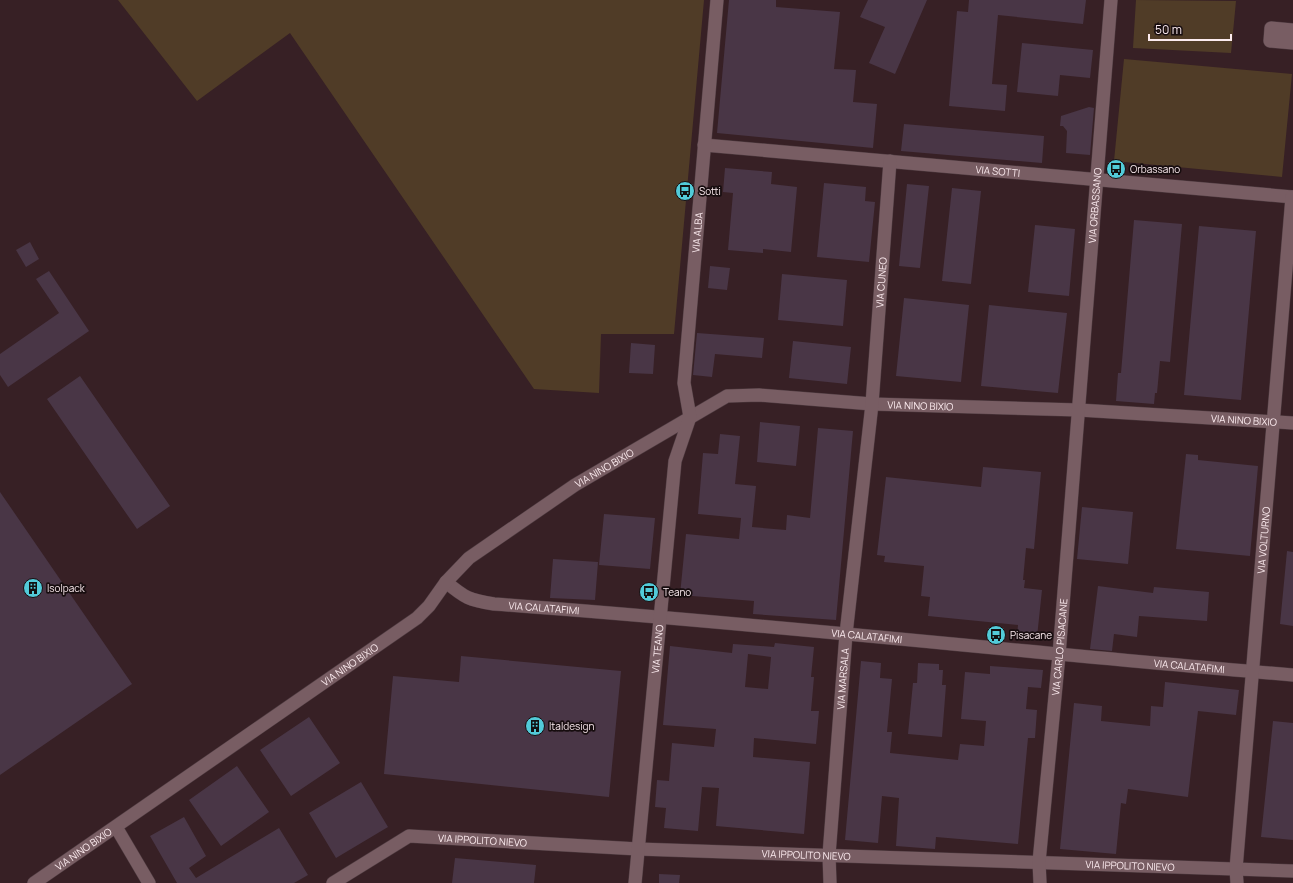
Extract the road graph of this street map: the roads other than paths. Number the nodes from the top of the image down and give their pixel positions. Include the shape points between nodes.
1 (717, 0) edge
2 (1111, 0) edge
3 (1293, 30) edge
4 (1293, 43) edge
5 (704, 145) junction
6 (890, 161) junction
7 (1097, 179) junction
8 (1292, 197) edge
9 (872, 404) junction
10 (1079, 410) junction
11 (690, 417) junction
12 (1273, 421) junction
13 (1293, 423) edge
14 (446, 582) junction
15 (659, 616) junction
16 (846, 634) junction
17 (1059, 656) junction
18 (1252, 672) junction
19 (1293, 675) edge
20 (116, 827) junction
21 (638, 849) junction
22 (829, 855) junction
23 (1039, 862) junction
24 (1236, 869) junction
25 (1293, 871) edge
26 (34, 883) edge
27 (149, 883) edge
28 (333, 883) edge
29 (635, 883) edge
30 (830, 883) edge
31 (1040, 883) edge
32 (1237, 883) edge

1 - 5 street, VIA ALBA
2 - 7 street, VIA ORBASSANO
3 - 4 street via 1271,28 1270,41
5 - 6 street, VIA SOTTI
5 - 11 street, VIA ALBA via 684,383
6 - 7 street, VIA SOTTI
6 - 9 street, VIA CUNEO
7 - 8 street, VIA SOTTI
7 - 10 street, VIA ORBASSANO
8 - 12 street, VIA VOLTURNO
9 - 10 street, VIA NINO BIXIO
9 - 11 street, VIA NINO BIXIO via 759,395 727,396
9 - 16 street, VIA MARSALA
10 - 12 street, VIA NINO BIXIO
10 - 17 street, VIA CARLO PISACANE
11 - 14 street, VIA NINO BIXIO via 575,485 469,558
11 - 15 street, VIA TEANO via 675,462
12 - 13 street, VIA NINO BIXIO
12 - 18 street, VIA VOLTURNO
14 - 15 street, VIA CALATAFIMI via 463,596 494,604
14 - 20 street, VIA NINO BIXIO via 418,618
15 - 16 street, VIA CALATAFIMI
15 - 21 street, VIA TEANO
16 - 17 street, VIA CALATAFIMI
16 - 22 street, VIA MARSALA
17 - 18 street, VIA CALATAFIMI
17 - 23 street, VIA CARLO PISACANE
18 - 19 street, VIA CALATAFIMI
18 - 24 street, VIA VOLTURNO
20 - 26 street, VIA NINO BIXIO
20 - 27 street
21 - 22 street, VIA IPPOLITO NIEVO
21 - 28 street, VIA IPPOLITO NIEVO via 409,836
21 - 29 street, VIA TEANO
22 - 23 street, VIA IPPOLITO NIEVO
22 - 30 street, VIA MARSALA
23 - 24 street, VIA IPPOLITO NIEVO
23 - 31 street, VIA CARLO PISACANE
24 - 25 street, VIA IPPOLITO NIEVO
24 - 32 street, VIA VOLTURNO

